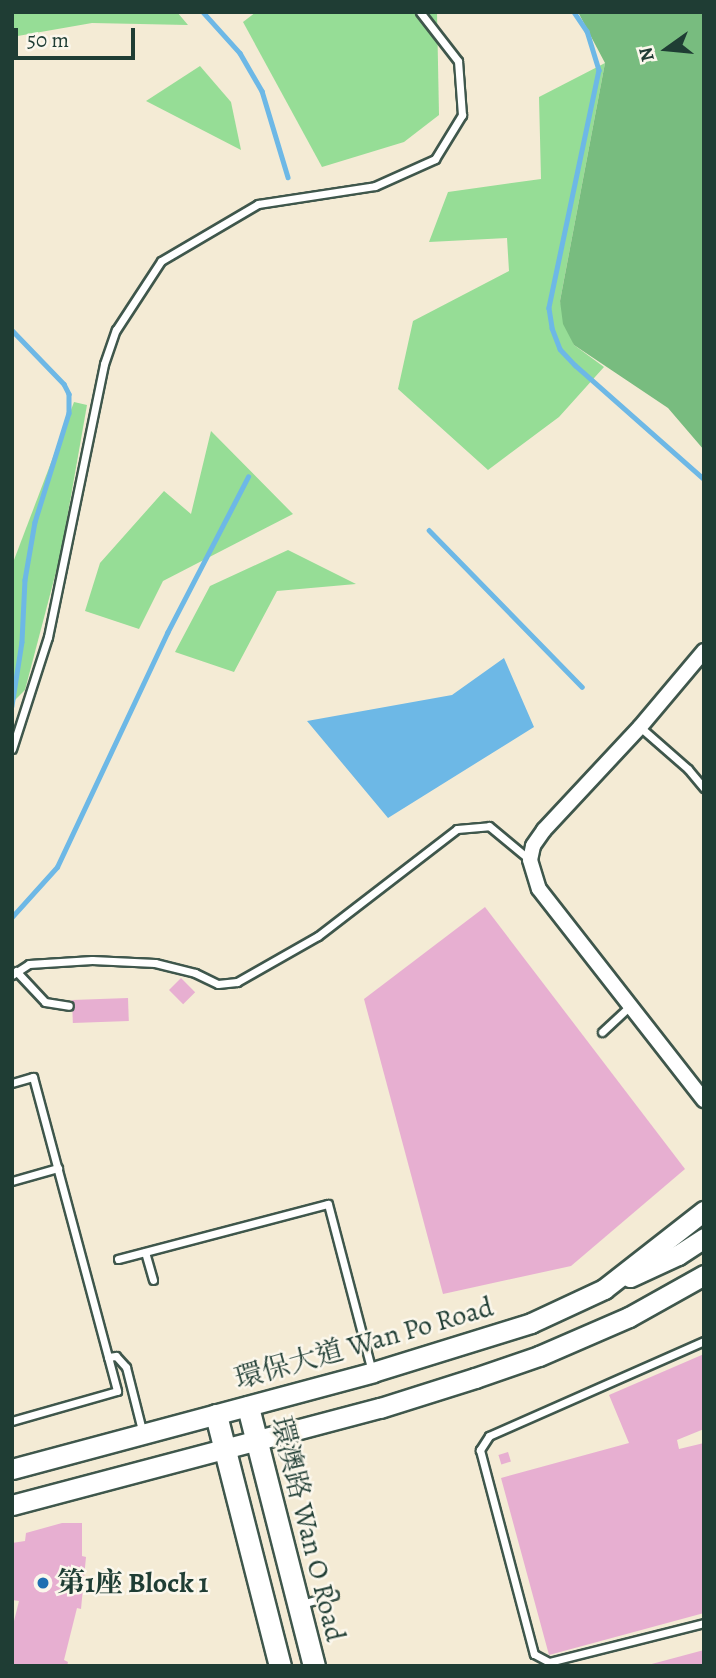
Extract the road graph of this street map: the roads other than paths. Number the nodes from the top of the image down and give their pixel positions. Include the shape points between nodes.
1 (420, 12) edge
2 (704, 651) edge
3 (640, 727) junction
4 (12, 749) edge
5 (704, 788) edge
6 (530, 860) junction
7 (14, 973) edge
8 (69, 1006) dead end
9 (630, 1006) junction
10 (602, 1032) dead end
11 (12, 1083) edge
12 (704, 1100) edge
13 (58, 1168) junction
14 (12, 1181) edge
15 (704, 1211) edge
16 (704, 1238) edge
17 (145, 1252) junction
18 (118, 1259) dead end
19 (704, 1275) edge
20 (153, 1280) dead end
21 (604, 1289) junction
22 (704, 1341) edge
23 (108, 1357) junction
24 (373, 1372) junction
25 (247, 1407) junction
26 (216, 1415) junction
27 (12, 1421) edge
28 (143, 1434) junction
29 (257, 1440) junction
30 (225, 1449) junction
31 (12, 1469) edge
32 (12, 1505) edge
33 (334, 1595) dead end
34 (298, 1606) junction
35 (704, 1623) edge
36 (280, 1666) edge
37 (314, 1666) edge

1 - 4 lane via 458,61 461,116 435,159 375,186 258,204 161,261 116,330 104,364 48,637
2 - 3 street
3 - 5 lane
3 - 6 street via 544,830
6 - 7 lane via 489,826 457,830 318,936 237,982 218,984 155,963 29,964
6 - 9 street via 539,889
7 - 8 lane via 45,1002
9 - 10 lane
9 - 12 street
11 - 13 lane via 33,1077
13 - 14 lane
13 - 23 lane
15 - 21 main road, 環保大道 Wan Po Road
16 - 21 main road
17 - 18 lane
17 - 20 lane
17 - 24 lane via 328,1204
19 - 29 main road via 629,1317 539,1356 380,1408
21 - 24 main road, 環保大道 Wan Po Road via 505,1332
22 - 35 lane via 489,1436 480,1450 534,1654 549,1662
23 - 27 lane via 117,1391
23 - 28 lane via 116,1356 125,1367
24 - 25 main road, 環保大道 Wan Po Road
25 - 26 main road, 環保大道 Wan Po Road
25 - 29 main road, 環澳路 Wan O Road
26 - 28 main road, 環保大道 Wan Po Road
26 - 30 main road
28 - 31 main road, 環保大道 Wan Po Road
29 - 30 main road
29 - 34 main road, 環澳路 Wan O Road
30 - 32 main road
30 - 36 main road
33 - 34 lane
34 - 37 main road, 環澳路 Wan O Road

